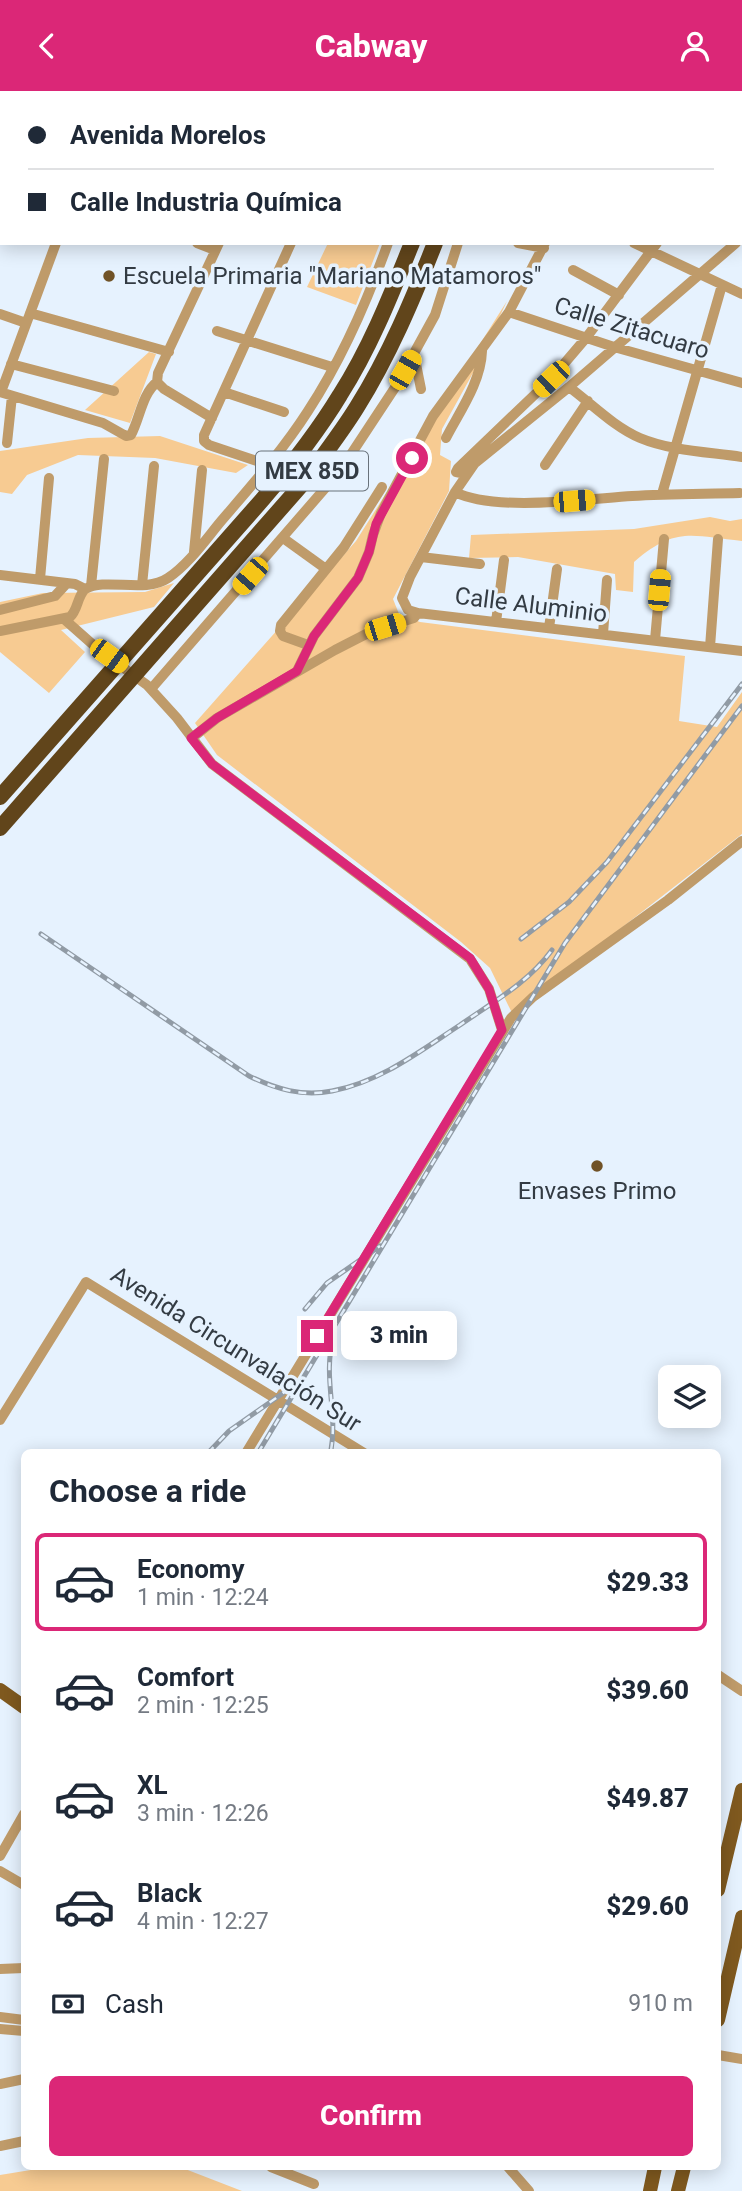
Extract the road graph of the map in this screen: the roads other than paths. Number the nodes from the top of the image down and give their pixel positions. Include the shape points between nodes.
1 (55, 245) edge
2 (291, 245) edge
3 (387, 245) edge
4 (411, 245) edge
5 (434, 245) edge
6 (457, 245) edge
7 (547, 245) edge
8 (734, 245) edge
9 (217, 247) edge
10 (654, 248) edge
11 (573, 270) dead end
12 (698, 274) junction
13 (722, 285) junction
14 (619, 295) junction
15 (742, 295) edge
16 (509, 312) junction
17 (0, 314) edge
18 (28, 318) junction
19 (216, 331) dead end
20 (586, 338) junction
21 (247, 341) junction
22 (614, 347) junction
23 (482, 351) junction
24 (169, 352) junction
25 (414, 354) junction
26 (11, 364) junction
27 (332, 367) junction
28 (698, 370) junction
29 (157, 382) junction
30 (742, 383) edge
31 (569, 387) junction
32 (421, 389) dead end
33 (114, 391) dead end
34 (0, 392) edge
35 (224, 392) junction
36 (12, 396) junction
37 (588, 401) junction
38 (284, 412) dead end
39 (212, 418) junction
40 (446, 437) dead end
41 (7, 443) dead end
42 (676, 447) junction
43 (742, 457) edge
44 (104, 459) dead end
45 (475, 463) junction
46 (154, 465) dead end
47 (269, 465) junction
48 (545, 465) dead end
49 (202, 470) dead end
50 (49, 478) dead end
51 (382, 487) dead end
52 (455, 492) junction
53 (740, 493) dead end
54 (662, 494) junction
55 (283, 538) junction
56 (664, 539) dead end
57 (718, 539) dead end
58 (194, 552) junction
59 (421, 557) junction
60 (504, 560) dead end
61 (480, 564) dead end
62 (326, 569) junction
63 (557, 569) dead end
64 (0, 575) edge
65 (40, 579) junction
66 (607, 580) dead end
67 (67, 583) junction
68 (142, 585) junction
69 (88, 587) junction
70 (0, 610) edge
71 (418, 613) junction
72 (64, 619) junction
73 (496, 622) junction
74 (549, 628) junction
75 (0, 631) edge
76 (603, 634) junction
77 (655, 640) junction
78 (308, 645) junction
79 (710, 647) junction
80 (742, 651) edge
81 (297, 671) junction
82 (151, 689) junction
83 (191, 738) junction
84 (0, 797) edge
85 (0, 828) edge
86 (742, 841) edge
87 (502, 1030) junction
88 (278, 1400) junction
89 (0, 1420) edge
90 (248, 1449) edge
91 (358, 1449) edge
92 (721, 1677) edge
93 (0, 1690) edge
94 (742, 1691) edge
95 (21, 1705) edge
96 (742, 1790) edge
97 (21, 1819) edge
98 (0, 1856) edge
99 (0, 1871) edge
100 (721, 1878) edge
101 (21, 1883) edge
102 (742, 1917) edge
103 (21, 1968) edge
104 (0, 1969) edge
105 (721, 2007) edge
106 (0, 2017) edge
107 (21, 2019) edge
108 (0, 2029) edge
109 (21, 2031) edge
110 (721, 2056) edge
111 (742, 2059) edge
112 (21, 2080) edge
113 (0, 2084) edge
114 (21, 2142) edge
115 (0, 2146) edge
116 (279, 2170) edge
117 (510, 2170) edge
118 (654, 2170) edge
119 (683, 2170) edge
120 (314, 2184) dead end
121 (527, 2190) edge
122 (650, 2191) edge
123 (678, 2191) edge

1 - 18 street
2 - 21 street
3 - 27 street via 368,300
4 - 84 highway, MEX 85D via 368,344 325,419 262,500
5 - 85 highway, MEX 85D via 386,354 344,428 283,509
6 - 25 street via 435,316
7 - 16 street
8 - 12 street
9 - 24 street
10 - 12 street
10 - 14 street
11 - 14 street
12 - 13 street
12 - 22 street
13 - 15 street
13 - 28 street
14 - 20 street
16 - 20 street, Calle Zitacuaro
16 - 23 street
17 - 18 street
18 - 24 street
18 - 26 street
19 - 21 street
20 - 22 street, Calle Zitacuaro
20 - 45 street via 457,473
21 - 27 street
21 - 35 street
22 - 28 street, Calle Zitacuaro
22 - 31 street
23 - 40 street via 482,365
23 - 78 street via 433,416 382,513 358,578
24 - 29 street
25 - 32 street
25 - 55 street via 340,471
26 - 33 street
26 - 34 street
27 - 47 street via 308,411
28 - 30 street, Calle Zitacuaro
28 - 42 street
29 - 36 street via 147,391 129,436 103,423
29 - 39 street
31 - 37 street
31 - 45 street
34 - 36 street
35 - 38 street
35 - 39 street
36 - 41 street
37 - 42 street via 636,436
37 - 48 street
39 - 47 street via 204,441
42 - 43 street
42 - 54 street
44 - 69 street
45 - 52 street
46 - 68 street
47 - 58 street
49 - 58 street
50 - 65 street
51 - 62 street
52 - 54 street via 475,499 536,502
52 - 59 street
53 - 54 street
55 - 62 street
55 - 82 street
56 - 77 street
57 - 79 street
58 - 68 street via 167,579
59 - 61 street
59 - 71 street, Calle Aluminio via 403,602
60 - 73 street
62 - 78 street via 281,625 283,636
63 - 74 street
64 - 65 street
65 - 67 street
66 - 76 street
67 - 69 street
67 - 70 street via 55,596
68 - 69 street
69 - 72 street via 78,597 73,614
71 - 73 street, Calle Aluminio
71 - 81 street
72 - 75 street
72 - 82 street
73 - 74 street, Calle Aluminio
74 - 76 street, Calle Aluminio
76 - 77 street, Calle Aluminio
77 - 79 street, Calle Aluminio
78 - 81 street
79 - 80 street, Calle Aluminio
81 - 83 street
82 - 83 street
83 - 87 street via 212,764 470,958 489,989
86 - 87 street via 533,997
87 - 88 street
88 - 89 street, Avenida Circunvalación Sur via 86,1282
88 - 90 street
88 - 91 street, Avenida Circunvalación Sur
92 - 94 street
93 - 95 main road
96 - 100 main road
97 - 98 street
99 - 101 street
102 - 105 main road
103 - 104 street
106 - 107 street
108 - 109 street
110 - 111 street
112 - 113 street
114 - 115 street
116 - 120 street
117 - 121 street
118 - 122 main road
119 - 123 main road

